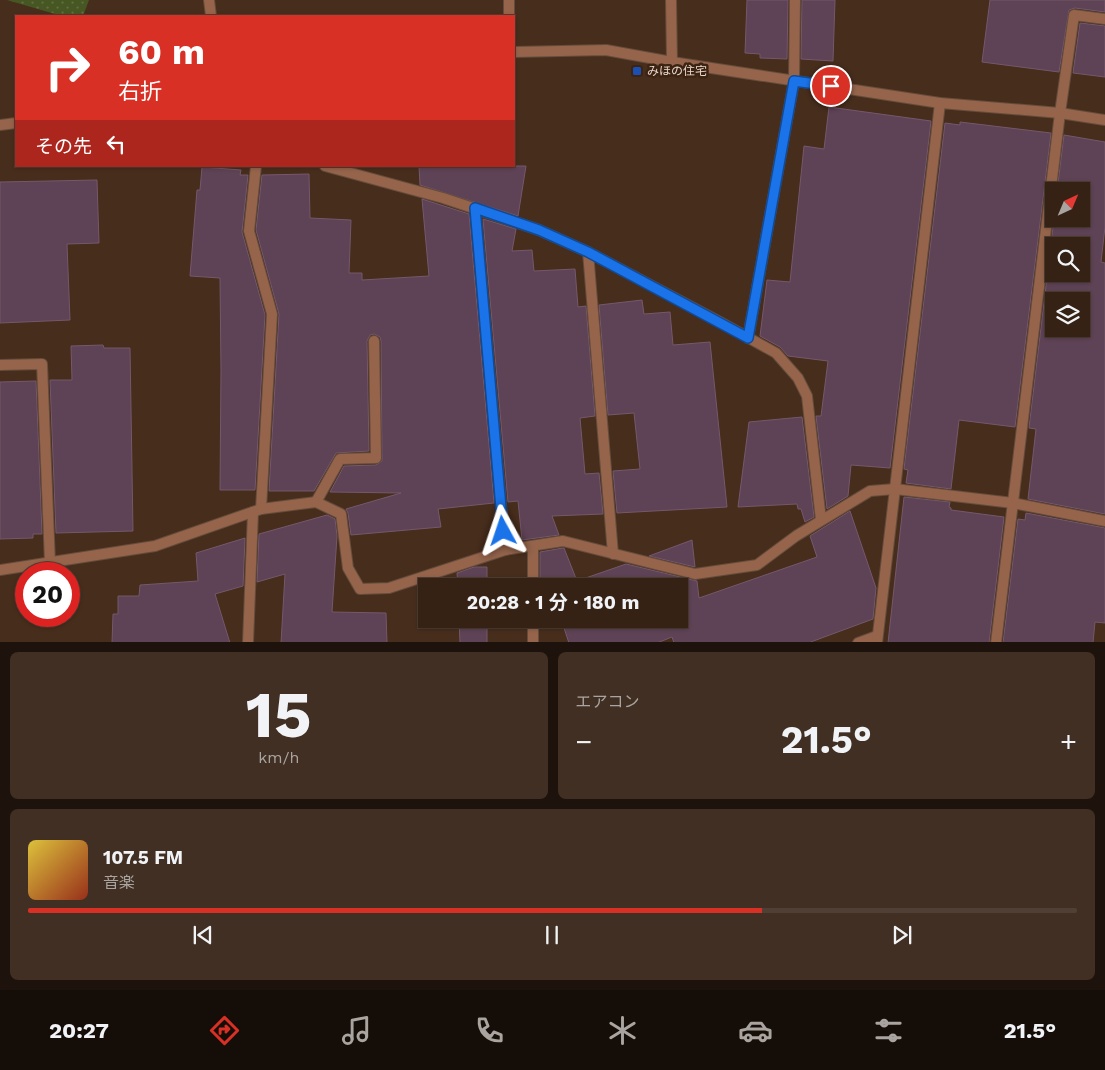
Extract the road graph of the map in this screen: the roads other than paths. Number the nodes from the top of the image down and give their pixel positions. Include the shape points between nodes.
1 (209, 0) edge
2 (509, 0) edge
3 (671, 0) edge
4 (795, 0) edge
5 (210, 15) edge
6 (509, 15) edge
7 (1105, 19) edge
8 (515, 52) edge
9 (672, 62) junction
10 (794, 81) junction
11 (940, 103) junction
12 (1060, 113) junction
13 (1105, 120) edge
14 (15, 124) edge
15 (0, 125) edge
16 (256, 167) edge
17 (329, 167) edge
18 (475, 208) junction
19 (588, 252) junction
20 (748, 338) junction
21 (374, 341) dead end
22 (0, 365) edge
23 (895, 489) junction
24 (316, 502) junction
25 (1013, 503) junction
26 (257, 511) junction
27 (821, 520) junction
28 (1105, 521) edge
29 (532, 546) junction
30 (505, 550) junction
31 (613, 554) junction
32 (50, 562) edge
33 (56, 562) edge
34 (15, 568) edge
35 (0, 570) edge
36 (533, 578) edge
37 (533, 628) edge
38 (877, 639) edge
39 (248, 642) edge
40 (533, 642) edge
41 (858, 642) edge
42 (996, 642) edge

1 - 5 street
2 - 6 street
3 - 9 street
4 - 10 street
7 - 12 street via 1074,15
8 - 9 street via 606,50
9 - 10 street
10 - 11 street
10 - 20 street
11 - 12 street
11 - 23 street
12 - 13 street
12 - 25 street
14 - 15 street
16 - 26 street via 249,231 272,314
17 - 18 street
18 - 19 street via 539,230
18 - 30 street
19 - 20 street
19 - 31 street
20 - 27 street via 776,354 798,378 807,396
21 - 24 street via 376,458 340,459
22 - 32 street via 42,364
23 - 25 street
23 - 27 street via 870,491
23 - 38 street
24 - 26 street
24 - 30 street via 342,514 348,568 360,589 389,588
25 - 28 street
25 - 42 street
26 - 33 street via 155,546
26 - 39 street
27 - 31 street via 757,565 695,574
29 - 30 street
29 - 31 street via 563,541
29 - 36 street
34 - 35 street
37 - 40 street
38 - 41 street

